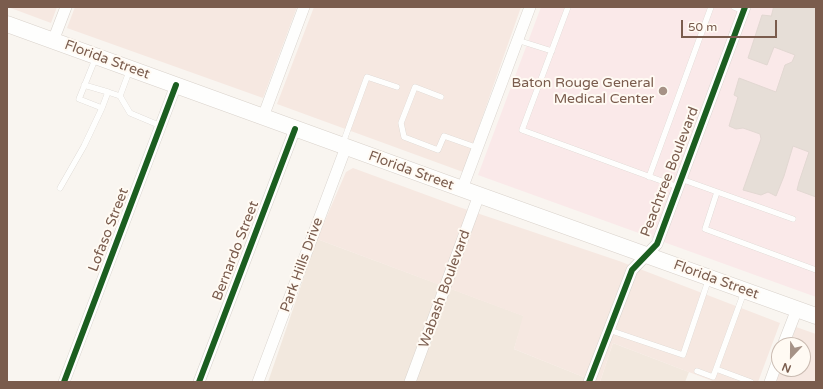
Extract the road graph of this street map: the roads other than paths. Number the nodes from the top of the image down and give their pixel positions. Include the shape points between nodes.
1 (66, 7) edge
2 (304, 7) edge
3 (530, 7) edge
4 (568, 7) edge
5 (711, 7) edge
6 (740, 8) edge
7 (7, 24) edge
8 (517, 40) junction
9 (53, 41) junction
10 (552, 51) junction
11 (96, 56) junction
12 (130, 69) junction
13 (84, 85) junction
14 (176, 86) junction
15 (397, 87) dead end
16 (108, 92) junction
17 (120, 96) junction
18 (441, 97) dead end
19 (102, 108) junction
20 (263, 117) junction
21 (161, 126) junction
22 (295, 129) junction
23 (344, 146) junction
24 (478, 148) junction
25 (649, 177) junction
26 (680, 183) junction
27 (60, 188) dead end
28 (462, 189) junction
29 (717, 192) junction
30 (479, 195) junction
31 (793, 219) dead end
32 (646, 255) junction
33 (816, 270) edge
34 (710, 278) junction
35 (745, 290) junction
36 (797, 309) junction
37 (816, 316) edge
38 (609, 330) junction
39 (786, 337) edge
40 (716, 368) junction
41 (697, 371) dead end
42 (64, 382) edge
43 (200, 382) edge
44 (258, 382) edge
45 (410, 382) edge
46 (589, 382) edge
47 (751, 382) edge

1 - 9 street
2 - 20 street
3 - 8 street
4 - 10 lane
5 - 25 lane
6 - 26 street, Peachtree Boulevard
7 - 9 main road, Florida Street
8 - 10 lane
8 - 24 street
9 - 11 main road, Florida Street
10 - 25 lane via 522,130
11 - 12 main road, Florida Street
11 - 13 lane
12 - 14 main road, Florida Street
12 - 17 lane
13 - 16 lane
13 - 19 lane via 79,99
14 - 20 main road, Florida Street
14 - 21 street, Lofaso Street
15 - 23 lane via 367,77
16 - 17 lane
16 - 19 lane
17 - 21 lane via 130,113
18 - 24 lane via 415,86 400,123 404,138 438,150 444,136
19 - 27 lane
20 - 22 main road, Florida Street
21 - 42 street, Lofaso Street
22 - 23 main road, Florida Street
22 - 43 street, Bernardo Street
23 - 28 main road, Florida Street
23 - 44 street, Park Hills Drive
24 - 28 street
25 - 26 lane
26 - 29 lane
26 - 32 street, Peachtree Boulevard via 657,244
28 - 30 main road, Florida Street
29 - 31 lane
29 - 33 lane via 705,230
30 - 32 main road, Florida Street
30 - 45 street, Wabash Boulevard
32 - 34 main road, Florida Street
32 - 38 street, Peachtree Boulevard via 632,270
34 - 35 main road, Florida Street
34 - 38 lane via 683,355
35 - 36 main road, Florida Street
35 - 40 lane
36 - 37 main road, Florida Street
36 - 39 street
38 - 46 street, Peachtree Boulevard
40 - 41 lane via 713,376
40 - 47 lane

